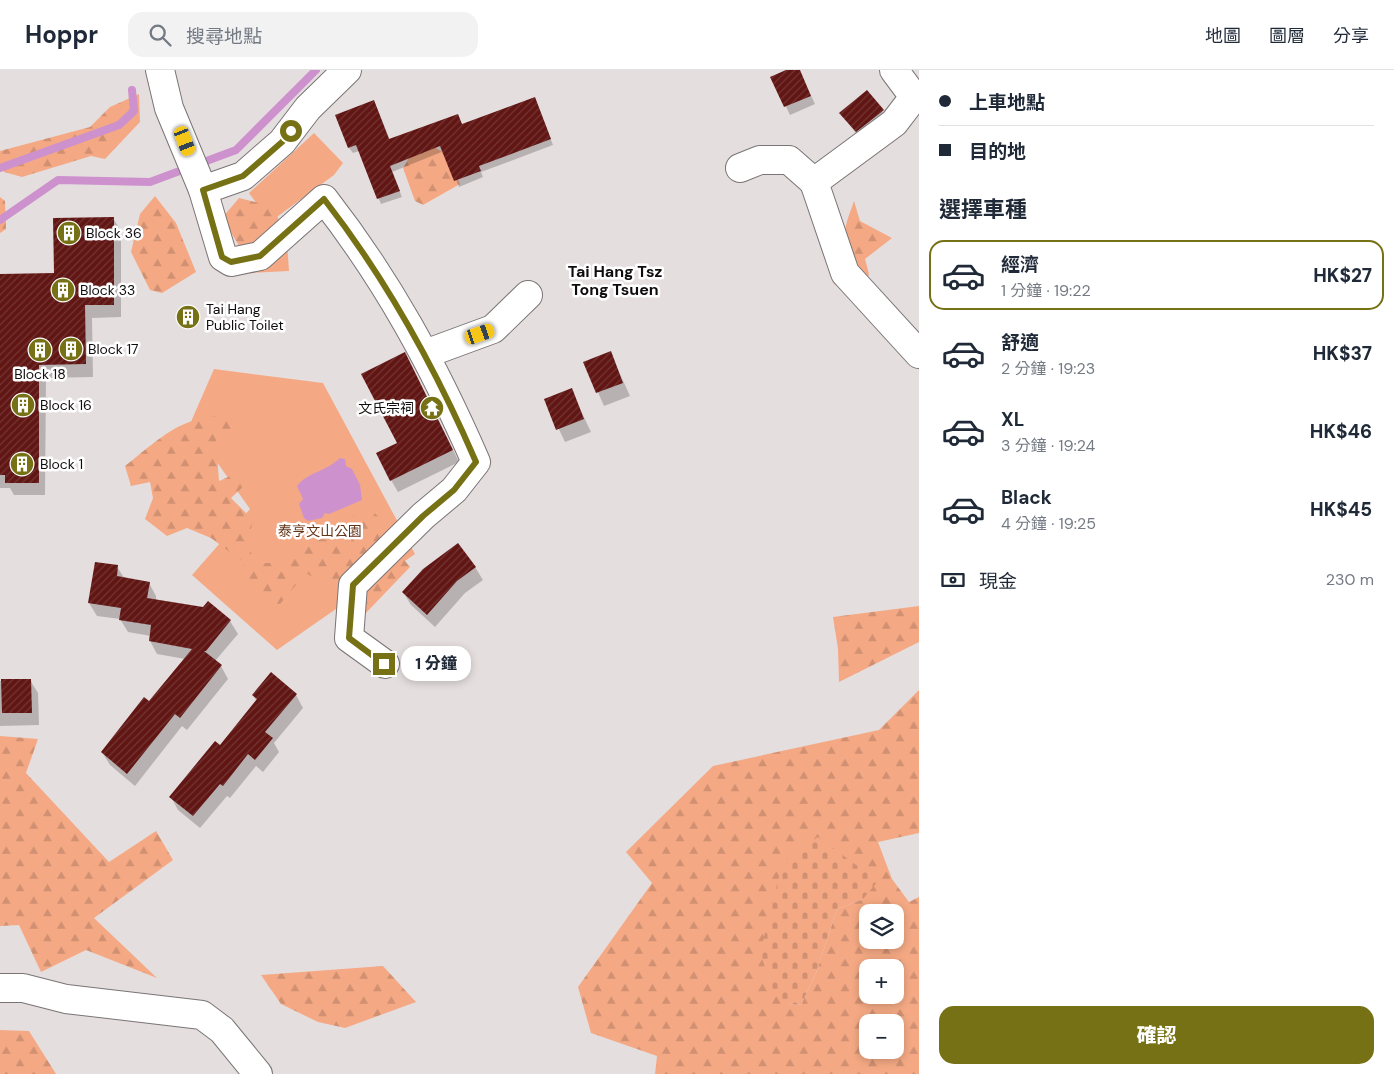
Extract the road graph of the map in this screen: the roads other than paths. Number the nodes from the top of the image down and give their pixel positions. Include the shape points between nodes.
1 (160, 70) edge
2 (347, 70) edge
3 (894, 70) edge
4 (740, 168) dead end
5 (814, 182) junction
6 (200, 184) junction
7 (528, 295) dead end
8 (425, 354) junction
9 (919, 354) edge
10 (384, 664) dead end
11 (0, 988) edge
12 (258, 1074) edge

1 - 6 street via 169,108
2 - 6 street via 308,108 282,142 243,176
3 - 5 street via 914,97 894,123
4 - 5 street via 760,160 789,160
5 - 9 street via 845,273
6 - 8 street via 222,257 231,262 260,256 324,199 360,246
7 - 8 street via 493,329
8 - 10 street via 476,462 454,490 353,585 349,638
11 - 12 street via 23,988 66,999 202,1015 222,1030

